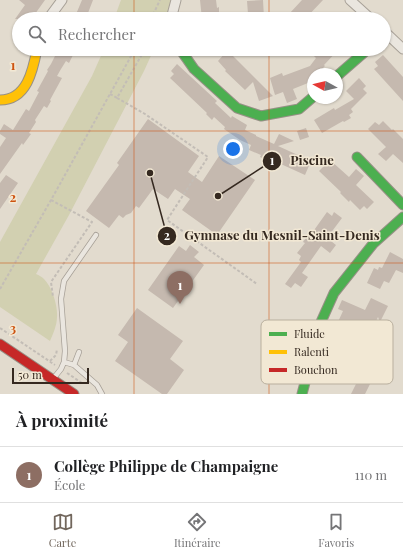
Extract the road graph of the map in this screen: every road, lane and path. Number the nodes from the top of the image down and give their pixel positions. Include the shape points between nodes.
1 (62, 0) edge
2 (160, 0) edge
3 (176, 0) edge
4 (350, 0) edge
5 (53, 12) edge
6 (154, 12) edge
7 (173, 12) edge
8 (363, 12) edge
9 (391, 38) edge
10 (403, 49) edge
11 (36, 56) edge
12 (131, 56) edge
13 (141, 56) edge
14 (185, 56) edge
15 (360, 56) edge
16 (343, 71) edge
17 (110, 94) junction
18 (117, 98) junction
19 (2, 102) edge
20 (307, 102) edge
21 (357, 157) dead end
22 (51, 200) junction
23 (403, 205) edge
24 (403, 217) edge
25 (92, 222) dead end
26 (96, 235) dead end
27 (257, 284) dead end
28 (0, 289) edge
29 (322, 320) edge
30 (0, 328) edge
31 (0, 344) edge
32 (79, 352) dead end
33 (64, 362) junction
34 (74, 365) junction
35 (61, 369) junction
36 (54, 379) junction
37 (83, 383) dead end
38 (304, 384) edge
39 (74, 394) edge
40 (102, 394) edge
41 (302, 394) edge

1 - 5 street
2 - 6 path
3 - 7 street
4 - 8 street
9 - 10 street
11 - 19 street via 35,64 20,93
12 - 17 path
13 - 18 path
14 - 20 street via 194,70 237,108 261,116 298,109
15 - 16 street
17 - 18 path
17 - 22 path
18 - 27 path via 208,157 167,220
21 - 23 street
22 - 25 path
22 - 28 path
24 - 29 street via 373,244 350,272 334,293
26 - 33 lane via 64,281 61,299
30 - 35 path
31 - 36 street
32 - 34 lane
33 - 34 lane
33 - 35 lane
34 - 40 lane via 97,385
35 - 36 lane
35 - 37 path
36 - 39 street
38 - 41 street

